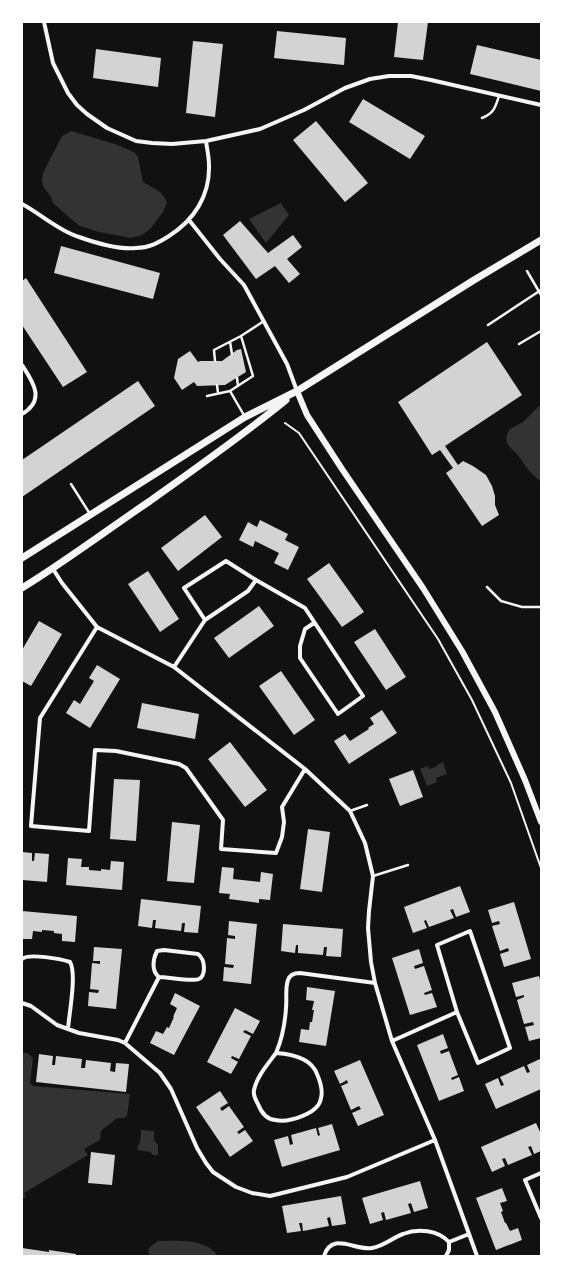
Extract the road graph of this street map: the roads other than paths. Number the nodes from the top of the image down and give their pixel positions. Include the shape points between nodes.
1 (44, 22) edge
2 (499, 96) junction
3 (541, 105) edge
4 (482, 118) dead end
5 (206, 141) junction
6 (22, 204) edge
7 (189, 220) junction
8 (541, 240) edge
9 (527, 271) dead end
10 (540, 291) edge
11 (541, 295) edge
12 (264, 321) junction
13 (488, 325) dead end
14 (541, 331) edge
15 (242, 336) junction
16 (230, 342) junction
17 (519, 344) dead end
18 (232, 354) dead end
19 (215, 361) dead end
20 (22, 365) edge
21 (237, 378) dead end
22 (217, 385) dead end
23 (238, 386) junction
24 (230, 391) junction
25 (297, 391) junction
26 (218, 394) junction
27 (207, 396) dead end
28 (22, 414) edge
29 (245, 417) junction
30 (71, 484) dead end
31 (91, 514) junction
32 (22, 558) edge
33 (52, 569) junction
34 (256, 580) junction
35 (487, 587) dead end
36 (22, 588) edge
37 (541, 607) edge
38 (205, 620) junction
39 (314, 623) junction
40 (97, 627) junction
41 (174, 667) junction
42 (304, 769) junction
43 (367, 805) dead end
44 (350, 811) junction
45 (540, 811) edge
46 (541, 822) edge
47 (408, 865) dead end
48 (373, 876) junction
49 (22, 959) edge
50 (159, 977) junction
51 (375, 983) junction
52 (22, 1003) edge
53 (457, 1012) junction
54 (68, 1029) junction
55 (392, 1041) junction
56 (125, 1043) junction
57 (276, 1053) junction
58 (435, 1140) junction
59 (541, 1173) edge
60 (541, 1218) edge
61 (469, 1234) junction
62 (449, 1242) junction
63 (324, 1256) edge
64 (446, 1256) edge
65 (477, 1256) edge

1 - 5 street via 53,63 68,93 87,114 107,128 136,141 172,144
2 - 3 street
2 - 4 lane via 491,114
2 - 5 street via 411,76 389,76 370,79 345,88 304,110 260,129
5 - 7 street via 209,166 207,182 203,197
6 - 7 street via 68,233 120,248 148,247 179,229
7 - 12 street via 244,285
8 - 25 main road
9 - 10 lane
10 - 11 lane
10 - 13 lane
12 - 15 lane
12 - 25 street via 287,364
14 - 17 lane
15 - 16 lane
15 - 23 lane via 253,376
16 - 18 lane
16 - 19 lane via 214,350
20 - 28 street via 34,385 35,396 33,403
21 - 23 lane
22 - 26 lane
23 - 24 lane
24 - 26 lane
24 - 29 lane
25 - 29 main road
25 - 33 main road via 252,428
25 - 45 street via 307,415 423,588 462,652 494,712
26 - 27 lane
29 - 31 main road
30 - 31 lane
31 - 32 main road
33 - 36 main road
33 - 40 street
34 - 38 street via 248,591
34 - 38 street via 226,560 184,588
34 - 39 street via 305,608
35 - 37 lane via 501,601 522,607
38 - 41 street
39 - 39 street via 363,696 338,714 300,658 300,646 305,629
40 - 41 street
40 - 42 street via 40,718 31,826 89,831 95,750 116,751 179,764 186,768 223,820 221,849 276,853 283,830 282,807
41 - 42 street
42 - 44 street
43 - 44 lane
44 - 48 street via 365,843
45 - 46 street
47 - 48 lane
48 - 51 street via 368,928
49 - 54 street via 28,956 70,962 73,967 73,981
50 - 50 street via 154,969 157,951 195,953 202,957 204,970 200,978 194,980
50 - 56 street
51 - 55 street
51 - 57 street via 300,973 290,976 281,1041
52 - 54 street
53 - 53 street via 437,945 470,931 510,1048 478,1063
53 - 55 street
54 - 56 street
55 - 58 street
56 - 58 street via 160,1073 171,1089 196,1148 213,1172 236,1187 252,1193 270,1196 347,1177
57 - 57 street via 256,1084 254,1096 263,1114 269,1118 279,1121 298,1118 319,1103 320,1080 312,1065 305,1060
58 - 61 street
59 - 60 street via 525,1180
61 - 62 street
61 - 65 street
62 - 63 street via 436,1233 409,1232 370,1248 335,1244 326,1250
62 - 64 street

